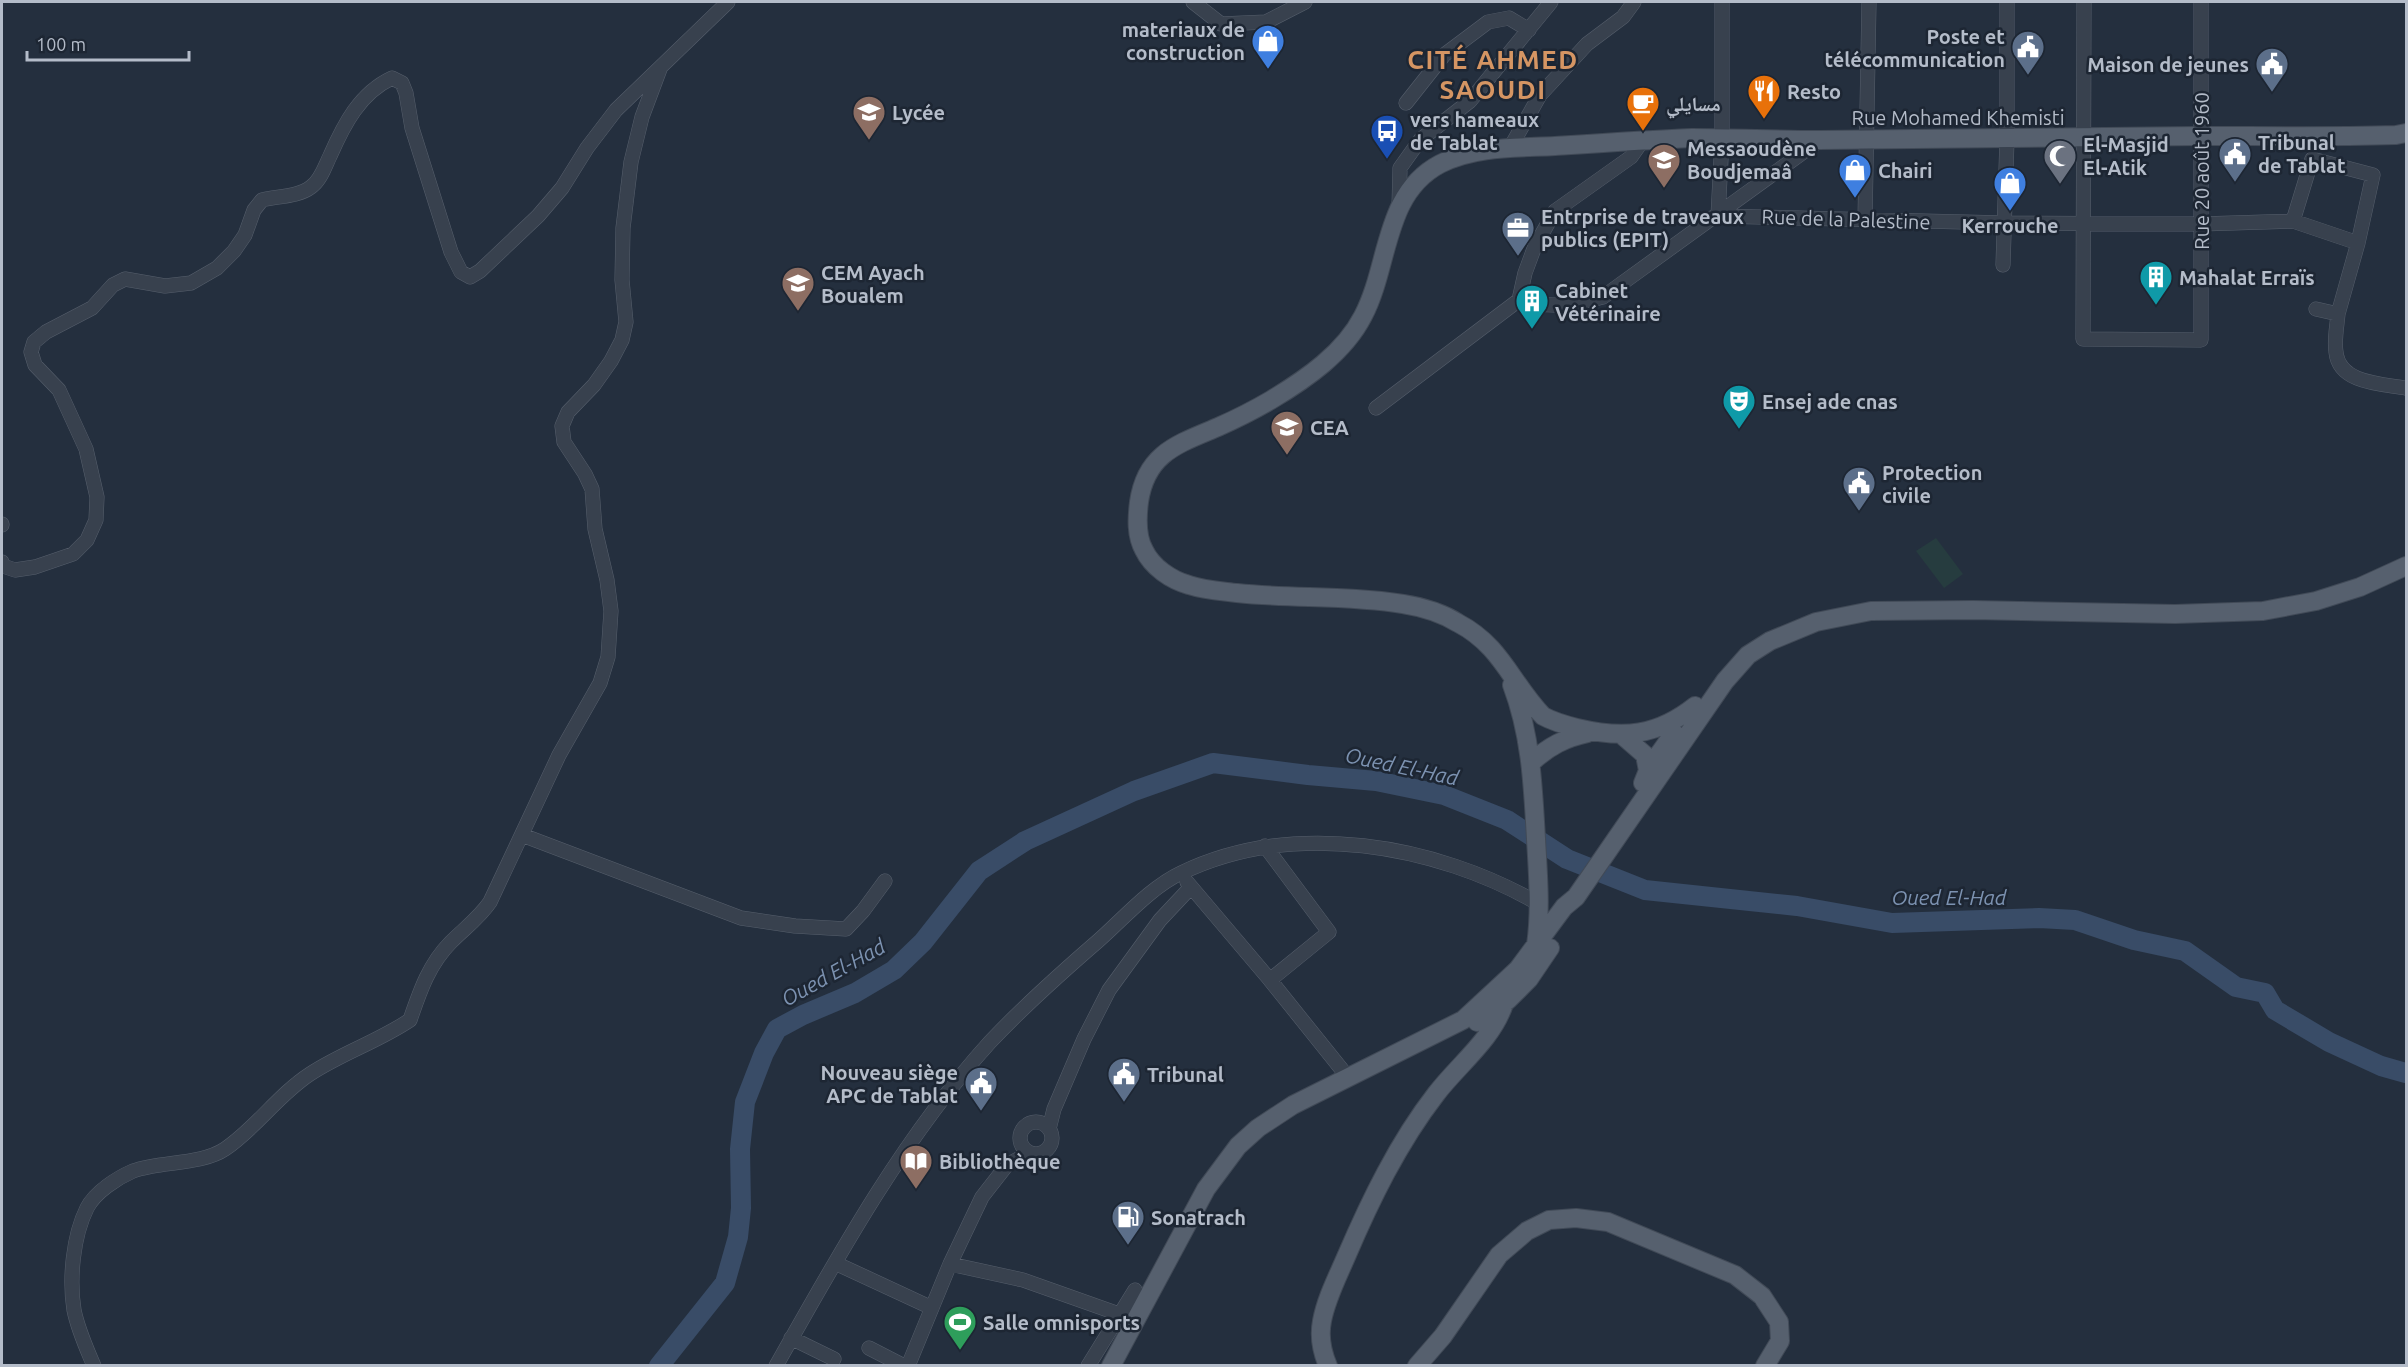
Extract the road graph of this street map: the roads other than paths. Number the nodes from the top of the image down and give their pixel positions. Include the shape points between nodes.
1 (728, 2) edge
2 (1193, 2) edge
3 (1305, 2) edge
4 (1551, 2) edge
5 (1634, 2) edge
6 (1722, 2) edge
7 (1869, 2) edge
8 (2007, 2) edge
9 (2084, 2) edge
10 (2201, 2) edge
11 (1529, 30) junction
12 (660, 69) junction
13 (1406, 103) dead end
14 (2406, 133) edge
15 (2201, 136) junction
16 (2316, 137) junction
17 (2007, 138) junction
18 (1722, 139) junction
19 (1866, 139) junction
20 (2083, 139) junction
21 (1643, 140) junction
22 (1820, 140) junction
23 (1510, 148) junction
24 (2312, 159) junction
25 (1399, 207) junction
26 (1718, 216) junction
27 (1865, 220) junction
28 (2293, 221) junction
29 (2083, 222) junction
30 (2005, 223) junction
31 (2201, 224) junction
32 (2358, 243) junction
33 (2004, 265) dead end
34 (1519, 300) junction
35 (2316, 309) dead end
36 (2338, 314) junction
37 (2406, 388) edge
38 (1376, 408) dead end
39 (2, 562) edge
40 (2406, 566) edge
41 (1501, 658) junction
42 (1725, 681) junction
43 (1695, 706) junction
44 (1592, 732) junction
45 (1623, 735) junction
46 (1532, 762) junction
47 (1649, 768) junction
48 (1643, 799) junction
49 (1625, 826) junction
50 (522, 835) junction
51 (1265, 846) junction
52 (1180, 873) junction
53 (1539, 877) junction
54 (885, 881) dead end
55 (1191, 887) junction
56 (1576, 897) junction
57 (1539, 904) junction
58 (1562, 909) junction
59 (1536, 947) junction
60 (1270, 980) junction
61 (1506, 981) junction
62 (1504, 1004) junction
63 (1347, 1076) junction
64 (1044, 1126) junction
65 (1020, 1141) junction
66 (1029, 1153) junction
67 (1007, 1165) junction
68 (1200, 1204) junction
69 (835, 1263) junction
70 (950, 1264) junction
71 (1135, 1290) dead end
72 (932, 1308) junction
73 (1128, 1317) junction
74 (791, 1338) junction
75 (868, 1348) dead end
76 (834, 1359) dead end
77 (94, 1365) edge
78 (776, 1365) edge
79 (906, 1365) edge
80 (1088, 1365) edge
81 (1111, 1365) edge
82 (1328, 1365) edge
83 (1417, 1365) edge
84 (1765, 1365) edge

1 - 12 street
2 - 3 street via 1221,24 1266,22
4 - 11 street
5 - 23 street via 1623,17 1587,44 1540,94
6 - 18 street
7 - 19 street
8 - 17 street
9 - 20 street
10 - 15 street, Rue 20 août 1960
11 - 13 street via 1509,18 1488,22 1444,55
11 - 25 street via 1470,101 1420,140 1400,168
12 - 39 street via 616,110 538,216 470,277 460,272 451,252 412,128 406,93 402,83 392,78 376,85 354,109 322,174 312,186 300,193 262,200 245,235 217,268 191,283 165,286 125,279 113,285 92,308 46,332 34,342 31,352 35,365 59,390 86,448 97,497 96,520 87,540 73,554 15,570
12 - 50 street via 631,162 623,228 626,322 622,340 594,385 568,412 562,426 564,442 592,489 595,530 611,611 608,657 600,682 559,755
14 - 16 main road, Rue Mohamed Khemisti
15 - 16 main road, Rue Mohamed Khemisti
15 - 20 main road, Rue Mohamed Khemisti
15 - 31 street, Rue 20 août 1960
16 - 24 street
17 - 19 main road, Rue Mohamed Khemisti
17 - 20 main road, Rue Mohamed Khemisti
17 - 30 street
18 - 21 main road, Rue Mohamed Khemisti
18 - 22 main road, Rue Mohamed Khemisti
18 - 26 street
19 - 22 main road, Rue Mohamed Khemisti
19 - 27 street
20 - 29 street
21 - 23 main road, Rue Mohamed Khemisti
21 - 34 street via 1630,158 1556,211 1535,246
22 - 26 street
23 - 25 main road, Rue Mohamed Khemisti via 1462,154 1435,166 1413,185
24 - 28 street
24 - 32 street via 2373,175
25 - 41 main road, Rue Mohamed Khemisti via 1376,287 1364,315 1342,348 1271,400 1167,451 1150,469 1141,489 1138,533 1154,565 1189,585 1277,597 1405,604 1460,623
26 - 27 street, Rue de la Palestine
26 - 34 street via 1602,297 1541,306
27 - 30 street, Rue de la Palestine
28 - 31 street, Rue de la Palestine
28 - 32 street
29 - 30 street, Rue de la Palestine
29 - 31 street, Rue de la Palestine
29 - 31 street, Rue 20 août 1960 via 2083,339 2201,340
30 - 33 street
32 - 36 street
34 - 38 street
35 - 36 street
36 - 37 street via 2336,354 2346,373
40 - 42 main road via 2316,601 2263,610 2175,614 1871,611 1816,622 1770,641 1748,655
41 - 44 main road, Rue Mohamed Khemisti via 1543,716
41 - 46 main road via 1521,711
42 - 43 main road
42 - 48 main road
43 - 45 main road via 1661,727
43 - 47 main road
44 - 45 main road
44 - 46 main road via 1565,738
45 - 47 main road via 1641,749
46 - 53 main road
47 - 48 main road
47 - 49 main road
48 - 49 main road
49 - 56 main road
50 - 54 street via 741,918 781,924 846,929
50 - 77 street via 490,902 479,918 450,943 424,978 410,1020 309,1075 225,1149 205,1158 131,1172 107,1186 88,1206 78,1233 72,1279 79,1329
51 - 52 street
51 - 57 street via 1328,844 1385,849 1474,873
51 - 60 street via 1329,932
52 - 55 street
52 - 69 street via 1051,982 991,1042 913,1141
53 - 57 main road
53 - 58 main road via 1548,901
55 - 60 street
55 - 64 street via 1118,975
56 - 58 main road
56 - 62 main road via 1563,928 1529,979
57 - 59 main road
58 - 59 main road
59 - 61 main road
60 - 63 street
61 - 62 main road
61 - 63 main road via 1463,1020
62 - 68 main road via 1452,1038 1341,1087 1282,1119 1236,1157
62 - 82 main road via 1490,1031 1437,1092 1412,1128 1357,1231 1321,1323
63 - 68 main road via 1293,1104 1248,1136 1219,1170
64 - 65 street via 1025,1127
64 - 66 street via 1052,1139 1048,1149 1039,1154
65 - 66 street
65 - 67 street
66 - 67 street
67 - 70 street via 982,1197
68 - 73 main road
69 - 72 street
69 - 74 street
70 - 72 street
70 - 73 street via 1023,1280
71 - 73 street
72 - 79 street
73 - 80 street
73 - 81 main road
74 - 76 street
74 - 78 street
75 - 79 street
83 - 84 main road via 1443,1336 1499,1255 1527,1231 1549,1220 1576,1218 1608,1222 1735,1275 1762,1296 1779,1322 1780,1341

